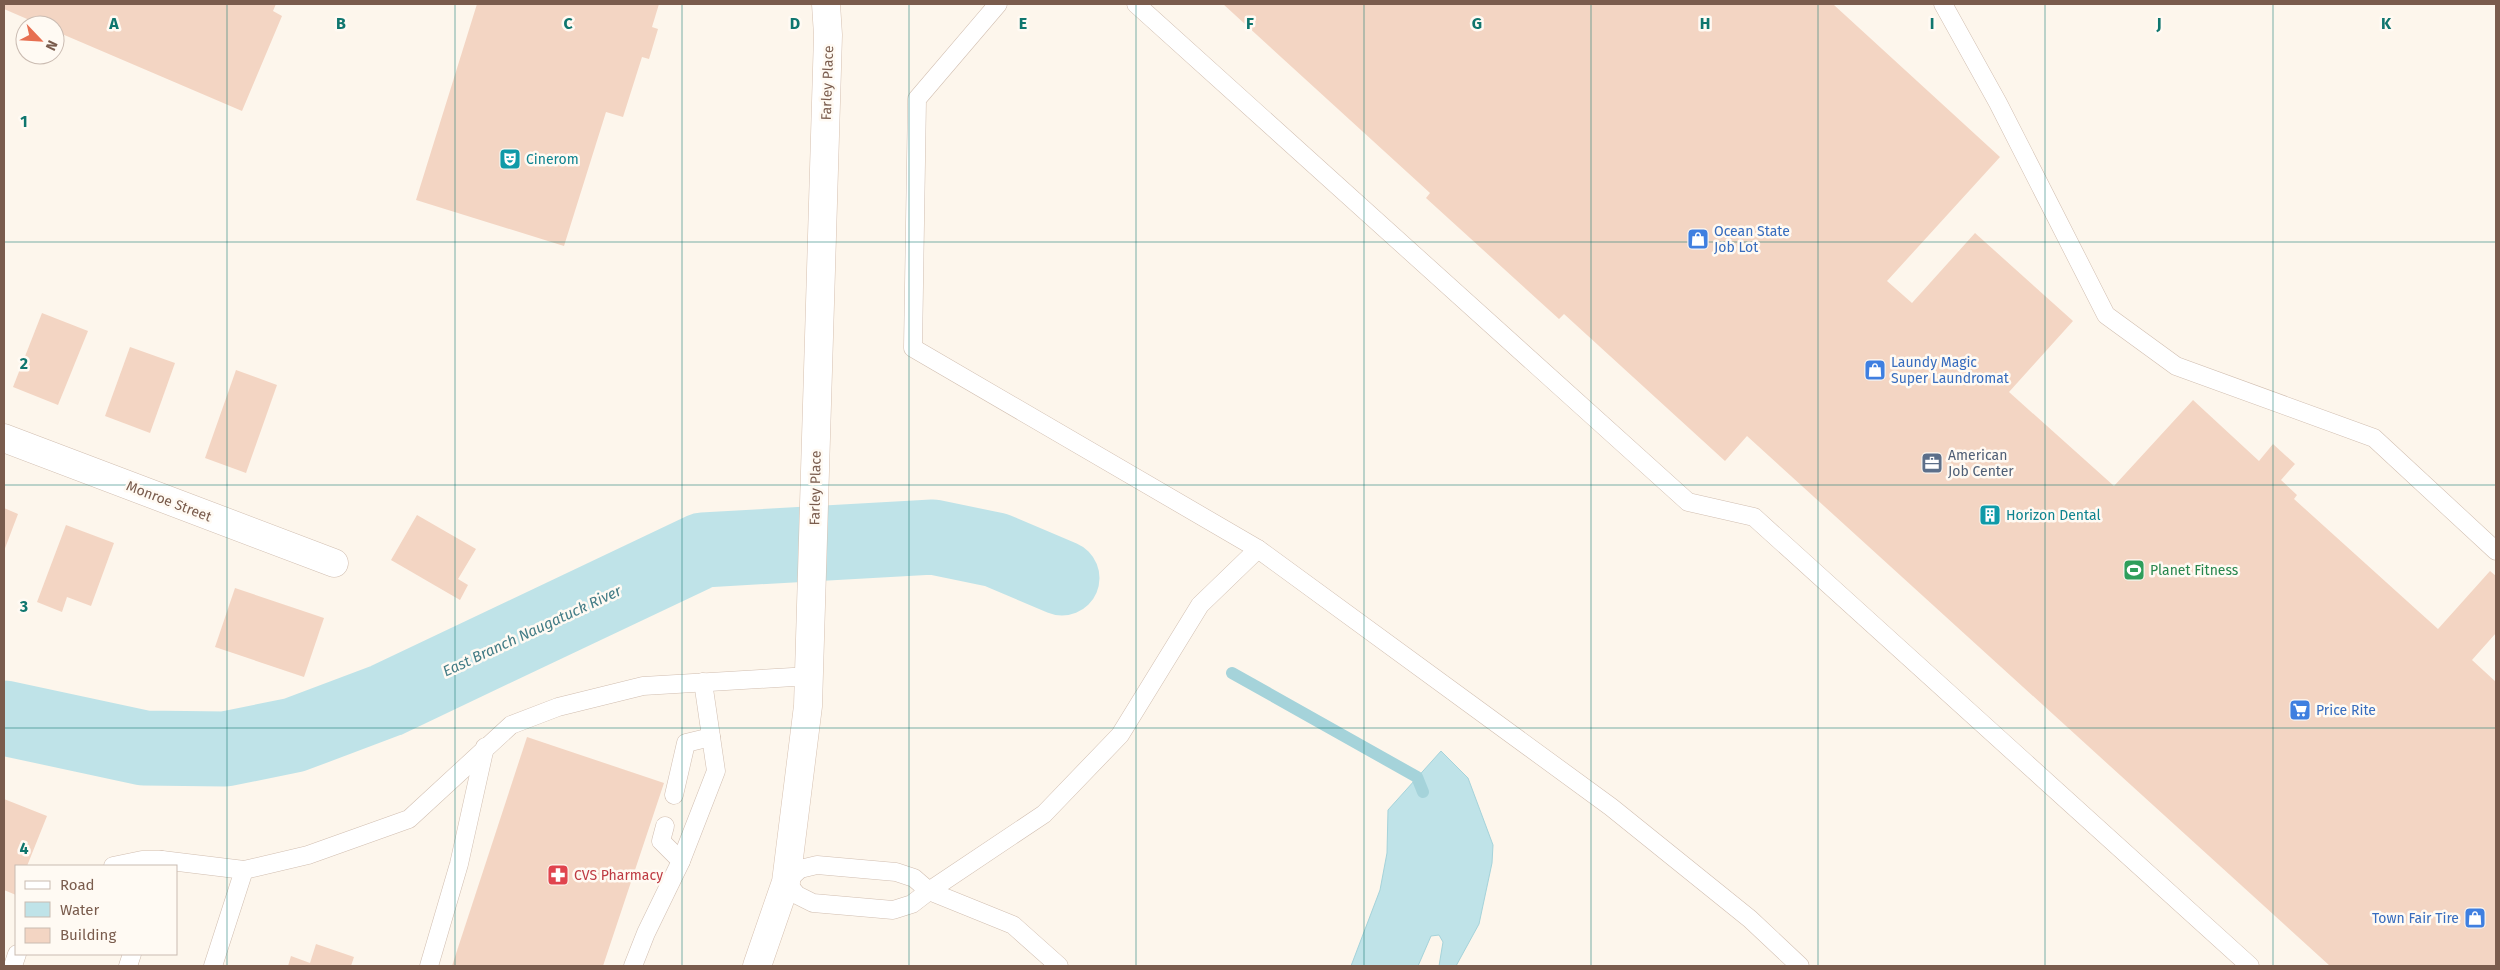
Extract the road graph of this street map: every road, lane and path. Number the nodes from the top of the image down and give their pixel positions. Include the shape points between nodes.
1 (826, 4) edge
2 (998, 4) edge
3 (1136, 4) edge
4 (1943, 4) edge
5 (4, 438) edge
6 (1258, 549) junction
7 (2496, 550) edge
8 (334, 563) dead end
9 (810, 676) junction
10 (703, 682) junction
11 (711, 737) junction
12 (485, 747) junction
13 (674, 795) dead end
14 (665, 826) dead end
15 (681, 861) junction
16 (161, 863) edge
17 (118, 865) edge
18 (244, 870) junction
19 (786, 882) junction
20 (929, 891) junction
21 (213, 966) edge
22 (429, 966) edge
23 (633, 966) edge
24 (757, 966) edge
25 (1059, 966) edge
26 (1800, 966) edge
27 (2250, 966) edge

1 - 9 main road, Farley Place via 828,35
2 - 6 lane via 917,99 913,348
3 - 27 lane via 1688,502 1754,517
4 - 7 lane via 2106,316 2176,366 2374,438
5 - 8 main road, Monroe Street
6 - 20 lane via 1200,605 1120,734 1044,814
6 - 26 lane via 1611,807 1750,919
9 - 10 lane
9 - 19 main road, Farley Place
10 - 11 lane
10 - 12 lane via 643,686 558,707 510,725
11 - 13 lane via 686,743
11 - 15 lane via 716,772
12 - 18 lane via 409,818 308,855
12 - 22 lane via 459,864
14 - 15 lane via 660,841
15 - 23 lane
16 - 17 lane via 142,860
16 - 18 lane
18 - 21 lane
19 - 20 lane via 800,869 817,865 896,872 914,878
19 - 20 lane via 797,895 813,903 892,910 912,904
19 - 24 main road, Farley Place
20 - 25 lane via 1013,925

